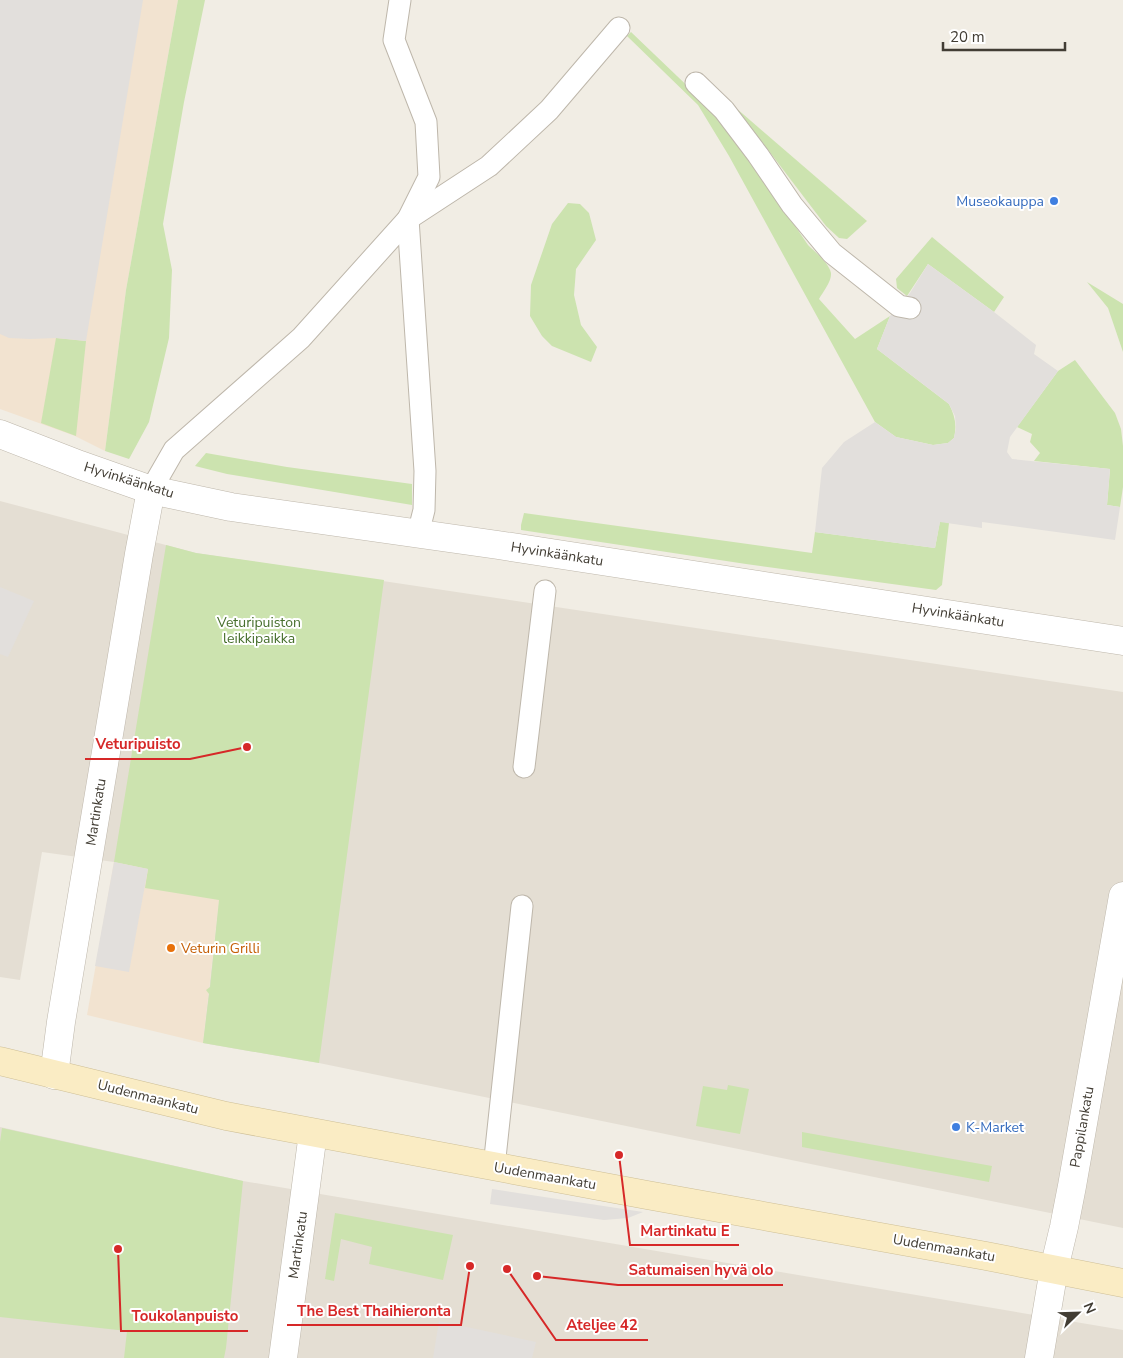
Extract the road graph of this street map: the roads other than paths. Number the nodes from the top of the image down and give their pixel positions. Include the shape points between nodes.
1 (400, 0) edge
2 (619, 28) dead end
3 (696, 84) dead end
4 (408, 219) junction
5 (910, 308) dead end
6 (0, 434) edge
7 (151, 490) junction
8 (418, 534) junction
9 (545, 591) dead end
10 (1123, 641) edge
11 (524, 767) dead end
12 (1123, 896) edge
13 (522, 906) dead end
14 (0, 1061) edge
15 (54, 1075) junction
16 (313, 1133) junction
17 (494, 1166) junction
18 (1054, 1269) junction
19 (1123, 1283) edge
20 (283, 1358) edge
21 (1039, 1358) edge

1 - 4 lane via 394,40 426,122 429,177
2 - 4 lane via 549,110 489,166
3 - 5 lane via 724,110 792,205 832,253 899,306
4 - 7 lane via 300,338 174,450
4 - 8 lane via 424,471 424,510
6 - 7 street, Hyvinkäänkatu
7 - 8 street, Hyvinkäänkatu via 231,507
7 - 15 street, Martinkatu
8 - 10 street, Hyvinkäänkatu
9 - 11 lane
12 - 18 street, Pappilankatu via 1072,1186
13 - 17 lane
14 - 15 main road, Uudenmaankatu
15 - 16 main road, Uudenmaankatu
16 - 17 main road, Uudenmaankatu
16 - 20 street, Martinkatu
17 - 18 main road, Uudenmaankatu
18 - 19 main road, Uudenmaankatu
18 - 21 street, Pappilankatu

